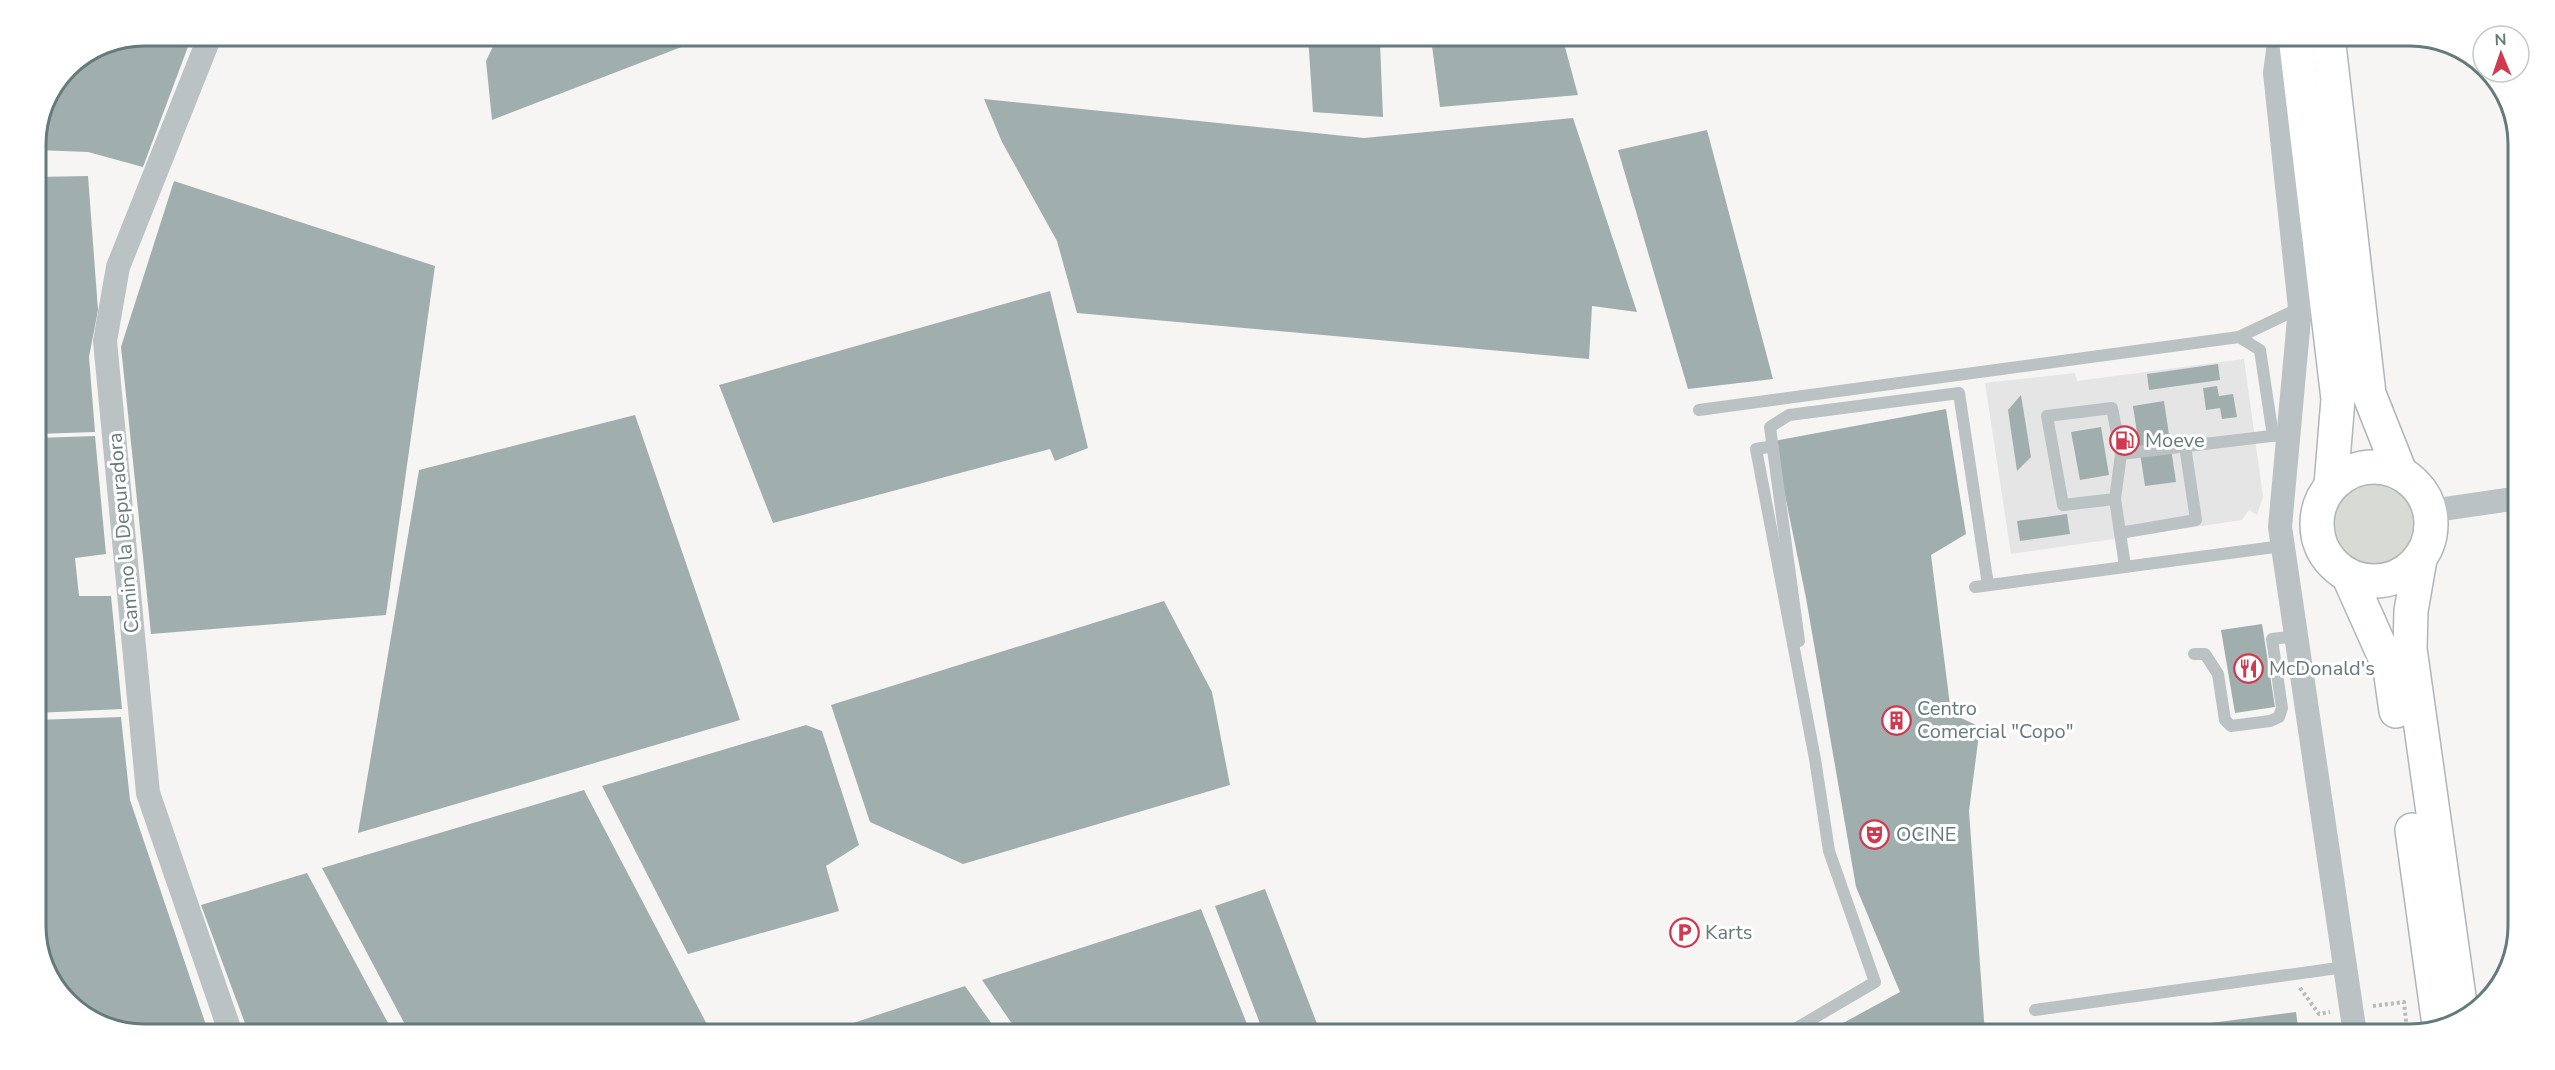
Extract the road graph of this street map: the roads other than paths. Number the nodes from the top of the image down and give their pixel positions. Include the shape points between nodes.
1 (206, 46) edge
2 (2279, 46) edge
3 (2296, 46) edge
4 (2329, 46) edge
5 (2300, 308) junction
6 (2239, 337) junction
7 (1699, 410) dead end
8 (2281, 435) junction
9 (2185, 446) junction
10 (1768, 447) dead end
11 (2121, 453) junction
12 (2400, 472) junction
13 (2331, 485) junction
14 (2115, 499) junction
15 (2508, 500) edge
16 (2430, 511) junction
17 (2120, 533) junction
18 (2282, 546) junction
19 (2420, 559) junction
20 (2125, 566) junction
21 (2348, 575) junction
22 (2297, 636) junction
23 (1794, 646) junction
24 (2194, 654) dead end
25 (2345, 967) junction
26 (2461, 1009) edge
27 (2035, 1010) dead end
28 (2423, 1023) edge
29 (228, 1024) edge
30 (1804, 1024) edge
31 (2354, 1024) edge

1 - 29 street, Camino la Depuradora via 118,267 105,341 148,793
2 - 5 street via 2276,73
3 - 13 main road via 2338,399
4 - 12 main road via 2369,394
5 - 6 lane
5 - 8 street
6 - 7 lane
6 - 8 lane via 2260,350
8 - 9 lane
8 - 18 street
9 - 11 lane
9 - 17 lane via 2196,519
10 - 23 lane via 1756,449
11 - 14 lane
11 - 14 lane via 2112,408 2047,416 2062,505
12 - 13 main road via 2363,467 2345,473
12 - 16 main road via 2424,495
13 - 21 main road via 2316,517 2317,534 2333,565
14 - 17 lane
15 - 16 street
16 - 19 main road via 2430,536
17 - 20 lane
18 - 20 lane
18 - 22 street
19 - 21 main road via 2405,572 2386,580 2367,581
19 - 26 main road via 2411,612 2410,649
20 - 23 lane via 1982,586 1959,393 1789,415 1770,427 1800,639
21 - 28 main road via 2390,669
22 - 24 lane via 2272,639 2282,708 2279,717 2270,721 2231,726 2225,720 2218,674 2205,654
22 - 25 street
23 - 30 lane via 1829,850 1875,982
25 - 27 lane
25 - 31 street

